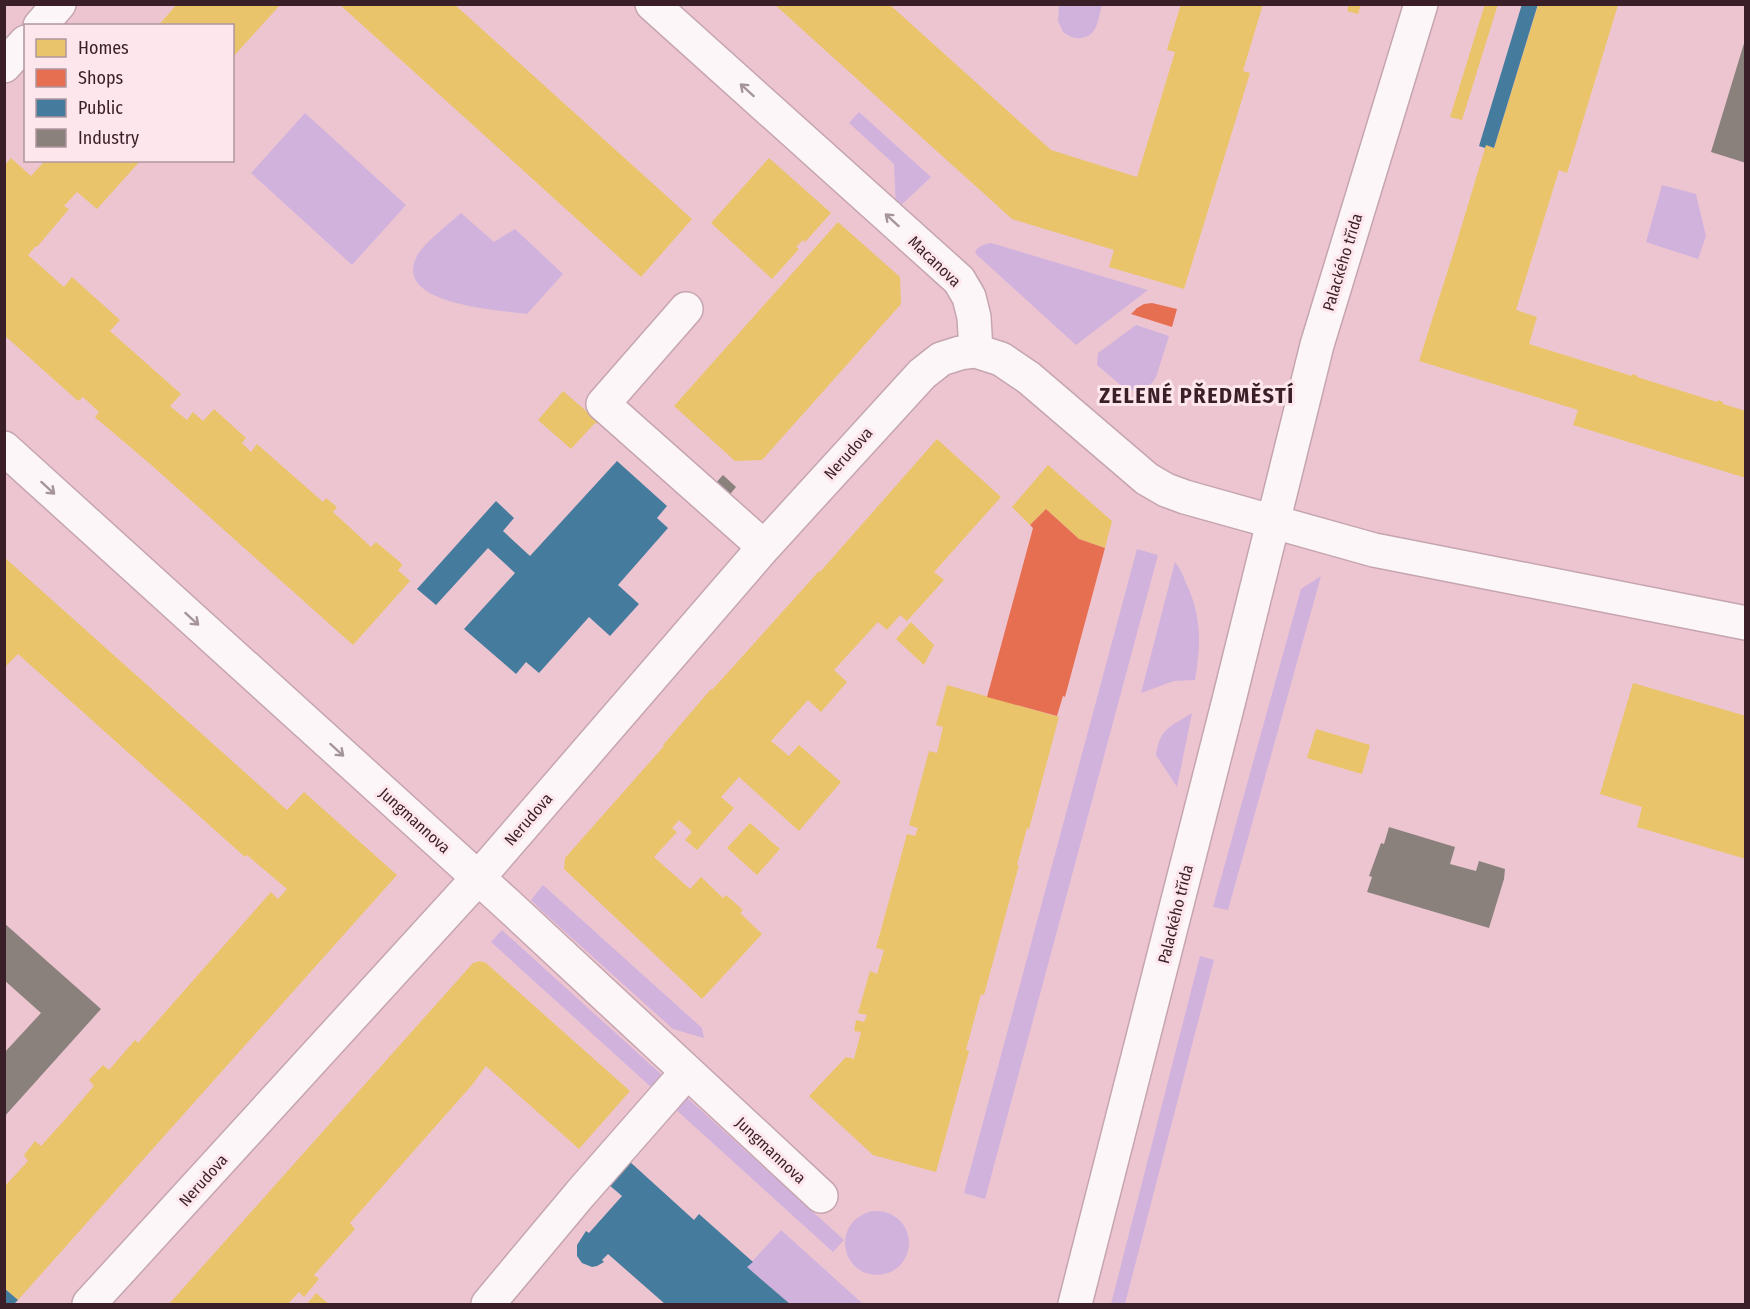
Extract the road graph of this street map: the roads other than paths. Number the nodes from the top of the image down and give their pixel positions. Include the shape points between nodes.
1 (59, 4) edge
2 (652, 4) edge
3 (1421, 4) edge
4 (42, 24) edge
5 (24, 44) edge
6 (4, 66) edge
7 (686, 309) dead end
8 (976, 351) junction
9 (4, 448) edge
10 (1273, 523) junction
11 (764, 547) junction
12 (1746, 623) edge
13 (478, 878) junction
14 (687, 1072) junction
15 (821, 1196) dead end
16 (89, 1305) edge
17 (488, 1305) edge
18 (1075, 1305) edge

1 - 4 street
8 -> 2 street, Macanova via 969,297 958,280
3 - 10 street, Palackého třída via 1317,345
5 - 6 street
7 - 11 street via 603,404
8 - 10 street via 1020,370 1147,479 1185,497
8 - 11 street, Nerudova via 941,359 922,374
9 -> 13 street, Jungmannova
10 - 12 street via 1374,550
10 - 18 street, Palackého třída
11 - 13 street, Nerudova
13 - 14 street, Jungmannova
13 - 16 street, Nerudova
14 - 15 street, Jungmannova
14 - 17 street

